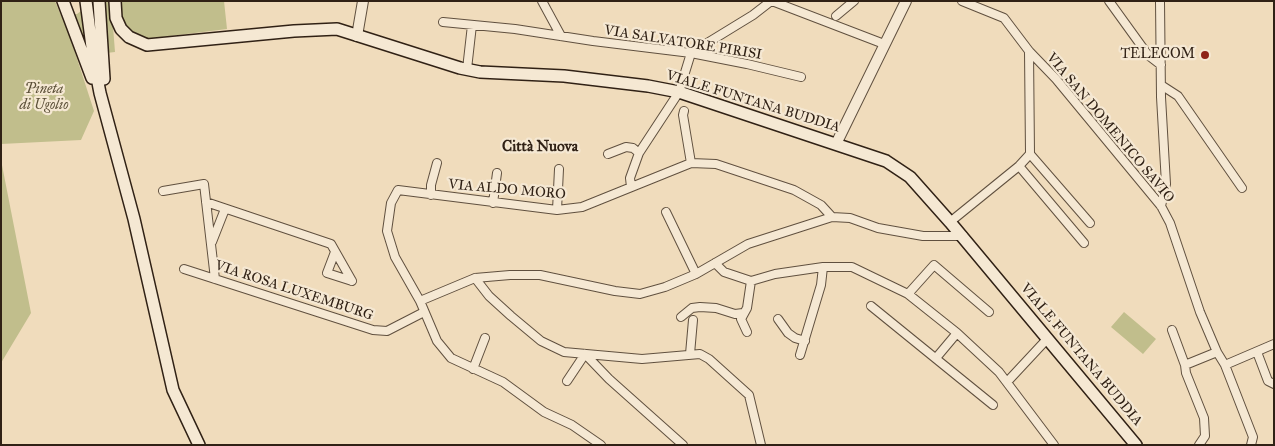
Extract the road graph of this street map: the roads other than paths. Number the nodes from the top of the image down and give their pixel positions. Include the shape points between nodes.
1 (85, 1) edge
2 (98, 1) edge
3 (115, 1) edge
4 (363, 1) edge
5 (542, 1) edge
6 (771, 1) edge
7 (854, 1) edge
8 (906, 1) edge
9 (962, 1) edge
10 (1109, 1) edge
11 (1160, 1) edge
12 (63, 2) edge
13 (836, 16) dead end
14 (442, 22) dead end
15 (472, 25) junction
16 (357, 36) junction
17 (561, 36) junction
18 (884, 44) junction
19 (1029, 51) junction
20 (692, 54) junction
21 (1162, 65) junction
22 (467, 69) junction
23 (801, 76) dead end
24 (1161, 85) junction
25 (679, 92) junction
26 (100, 93) junction
27 (684, 110) dead end
28 (836, 144) junction
29 (639, 153) junction
30 (608, 154) dead end
31 (1030, 154) junction
32 (437, 163) dead end
33 (691, 163) junction
34 (1018, 166) junction
35 (559, 169) dead end
36 (497, 173) dead end
37 (631, 186) junction
38 (1242, 188) dead end
39 (163, 190) dead end
40 (431, 194) junction
41 (206, 202) junction
42 (493, 203) junction
43 (1161, 206) junction
44 (225, 209) junction
45 (557, 210) junction
46 (666, 212) dead end
47 (832, 217) junction
48 (950, 222) junction
49 (1090, 222) dead end
50 (963, 236) junction
51 (1084, 242) dead end
52 (211, 245) junction
53 (335, 252) junction
54 (715, 263) junction
55 (823, 267) junction
56 (184, 269) dead end
57 (696, 274) junction
58 (475, 278) junction
59 (215, 279) junction
60 (750, 281) junction
61 (908, 294) junction
62 (420, 301) junction
63 (871, 306) dead end
64 (424, 312) junction
65 (988, 312) dead end
66 (743, 313) junction
67 (681, 317) dead end
68 (778, 319) dead end
69 (693, 320) dead end
70 (1172, 330) dead end
71 (747, 332) dead end
72 (957, 334) junction
73 (485, 338) dead end
74 (1048, 338) junction
75 (805, 341) junction
76 (1274, 344) edge
77 (1216, 352) junction
78 (1257, 352) junction
79 (585, 354) junction
80 (690, 354) junction
81 (606, 355) junction
82 (800, 355) dead end
83 (936, 358) junction
84 (1185, 365) junction
85 (1225, 365) junction
86 (473, 369) junction
87 (604, 374) junction
88 (567, 381) dead end
89 (1007, 382) junction
90 (1274, 384) edge
91 (993, 405) dead end
92 (199, 445) edge
93 (601, 445) edge
94 (682, 445) edge
95 (761, 445) edge
96 (1054, 445) edge
97 (1136, 445) edge
98 (1199, 445) edge
99 (1251, 445) edge

1 - 12 main road via 75,7
1 - 26 main road
2 - 26 main road via 104,79
3 - 16 main road, VIALE FUNTANA BUDDIA via 116,18 121,29 129,37 147,45 319,29 337,29
4 - 16 street
5 - 17 street
6 - 18 street
6 - 20 street via 754,16
7 - 13 street
8 - 18 street
9 - 19 street, VIA SAN DOMENICO SAVIO via 1004,18
10 - 21 street via 1148,55
11 - 21 street
12 - 26 main road
14 - 15 street, VIA SALVATORE PIRISI
15 - 17 street, VIA SALVATORE PIRISI
15 - 22 street
16 - 22 main road, VIALE FUNTANA BUDDIA
17 - 20 street, VIA SALVATORE PIRISI
18 - 28 street
19 - 31 street
19 - 43 street, VIA SAN DOMENICO SAVIO
20 - 23 street, VIA SALVATORE PIRISI
20 - 25 street
21 - 24 street
22 - 25 main road, VIALE FUNTANA BUDDIA via 564,76
24 - 38 street via 1178,96
24 - 43 street via 1166,184
25 - 28 main road, VIALE FUNTANA BUDDIA
25 - 29 street
26 - 92 main road via 134,219 173,390
27 - 33 street
28 - 48 main road, VIALE FUNTANA BUDDIA via 886,161 903,171
29 - 30 street via 626,147
29 - 37 street via 630,178
31 - 34 street
31 - 49 street
32 - 40 street
33 - 37 street, VIA ALDO MORO
33 - 47 street, VIA ALDO MORO via 716,164 794,190 822,205
34 - 48 street
34 - 51 street
35 - 45 street
36 - 42 street
37 - 45 street, VIA ALDO MORO via 582,207
39 - 41 street via 204,184
40 - 42 street, VIA ALDO MORO
40 - 62 street, VIA ALDO MORO via 398,190 391,203 386,231 395,257
41 - 44 street
41 - 52 street
42 - 45 street, VIA ALDO MORO
43 - 77 street, VIA SAN DOMENICO SAVIO
44 - 52 street
44 - 53 street via 330,244
46 - 57 street
47 - 50 street via 850,218 878,228 924,236
47 - 54 street via 748,244
48 - 50 main road, VIALE FUNTANA BUDDIA
50 - 74 main road, VIALE FUNTANA BUDDIA
52 - 59 street
53 - 53 street via 352,281 327,273
54 - 57 street
54 - 60 street via 724,272
55 - 60 street
55 - 61 street via 852,267
55 - 75 street via 822,285
56 - 59 street, VIA ROSA LUXEMBURG
57 - 58 street via 640,294 540,275
58 - 62 street
58 - 79 street via 500,306 541,341 564,352
59 - 64 street, VIA ROSA LUXEMBURG via 373,330 386,331
60 - 66 street via 747,308
61 - 65 street via 934,265
61 - 72 street
62 - 64 street
63 - 83 street
64 - 86 street via 437,341 451,358
66 - 67 street via 700,307 692,308
66 - 71 street via 741,319
68 - 75 street via 788,333
69 - 80 street
70 - 84 street
72 - 83 street
72 - 89 street
73 - 86 street
74 - 89 street
74 - 97 main road, VIALE FUNTANA BUDDIA
75 - 82 street
76 - 78 street
77 - 84 street
77 - 85 street, VIA SAN DOMENICO SAVIO
78 - 85 street
78 - 90 street via 1268,380
79 - 81 street
79 - 87 street
79 - 88 street
80 - 81 street via 642,359
80 - 95 street via 700,354 708,359 749,395
81 - 87 street via 602,364
83 - 91 street
84 - 98 street via 1206,428
85 - 99 street, VIA SAN DOMENICO SAVIO via 1253,437
86 - 93 street via 503,382 544,412 572,425
87 - 94 street
89 - 96 street

